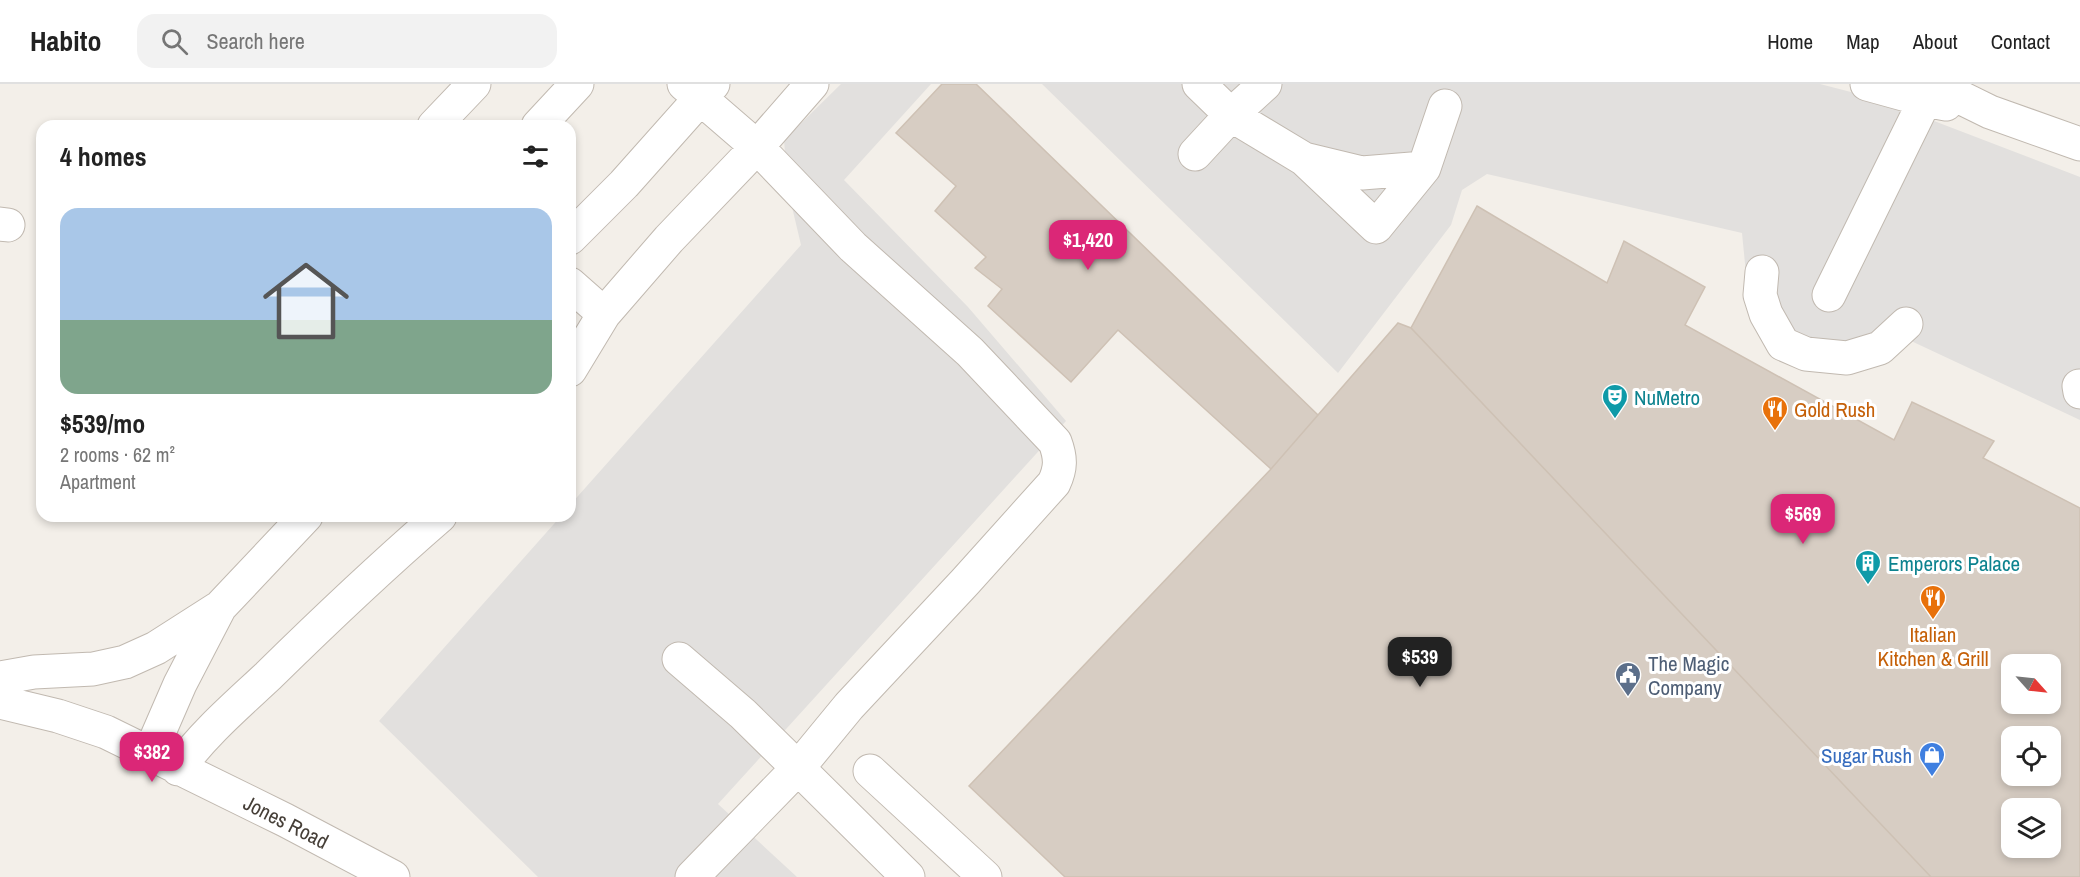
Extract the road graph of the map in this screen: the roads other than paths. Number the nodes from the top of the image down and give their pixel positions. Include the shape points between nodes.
1 (474, 84) edge
2 (577, 84) edge
3 (812, 84) edge
4 (1199, 84) edge
5 (1265, 84) edge
6 (1867, 84) edge
7 (699, 89) edge
8 (1930, 89) edge
9 (1445, 106) dead end
10 (1231, 115) junction
11 (440, 120) edge
12 (544, 120) edge
13 (2080, 144) edge
14 (757, 147) junction
15 (1195, 154) dead end
16 (1304, 159) junction
17 (1424, 168) junction
18 (576, 232) edge
19 (1762, 272) dead end
20 (576, 289) edge
21 (1829, 295) dead end
22 (604, 314) junction
23 (1906, 324) dead end
24 (576, 360) edge
25 (300, 522) edge
26 (433, 522) edge
27 (220, 607) junction
28 (679, 659) dead end
29 (0, 678) edge
30 (0, 702) edge
31 (150, 753) junction
32 (798, 768) junction
33 (178, 769) junction
34 (870, 771) dead end
35 (393, 877) edge
36 (692, 877) edge
37 (908, 877) edge
38 (985, 877) edge

1 - 11 street
2 - 12 street
3 - 14 street
4 - 10 street
5 - 10 street
6 - 8 street
7 - 14 street
7 - 18 street via 624,184
8 - 13 street
8 - 21 street
9 - 17 street
10 - 15 street
10 - 16 street
14 - 22 street
14 - 32 street via 853,247 970,352 1055,442 1060,463 1054,483 849,706
16 - 17 street via 1362,173
16 - 17 street via 1376,227
19 - 23 street via 1760,295 1766,314 1783,344 1806,354 1847,358 1880,348
20 - 22 street
22 - 24 street
25 - 27 street
26 - 33 street via 326,619 214,728
27 - 29 street via 156,648 125,662
27 - 31 street
28 - 32 street
30 - 31 street via 106,732
31 - 33 street, Jones Road
32 - 36 street
32 - 37 street
33 - 35 street, Jones Road
34 - 38 street

